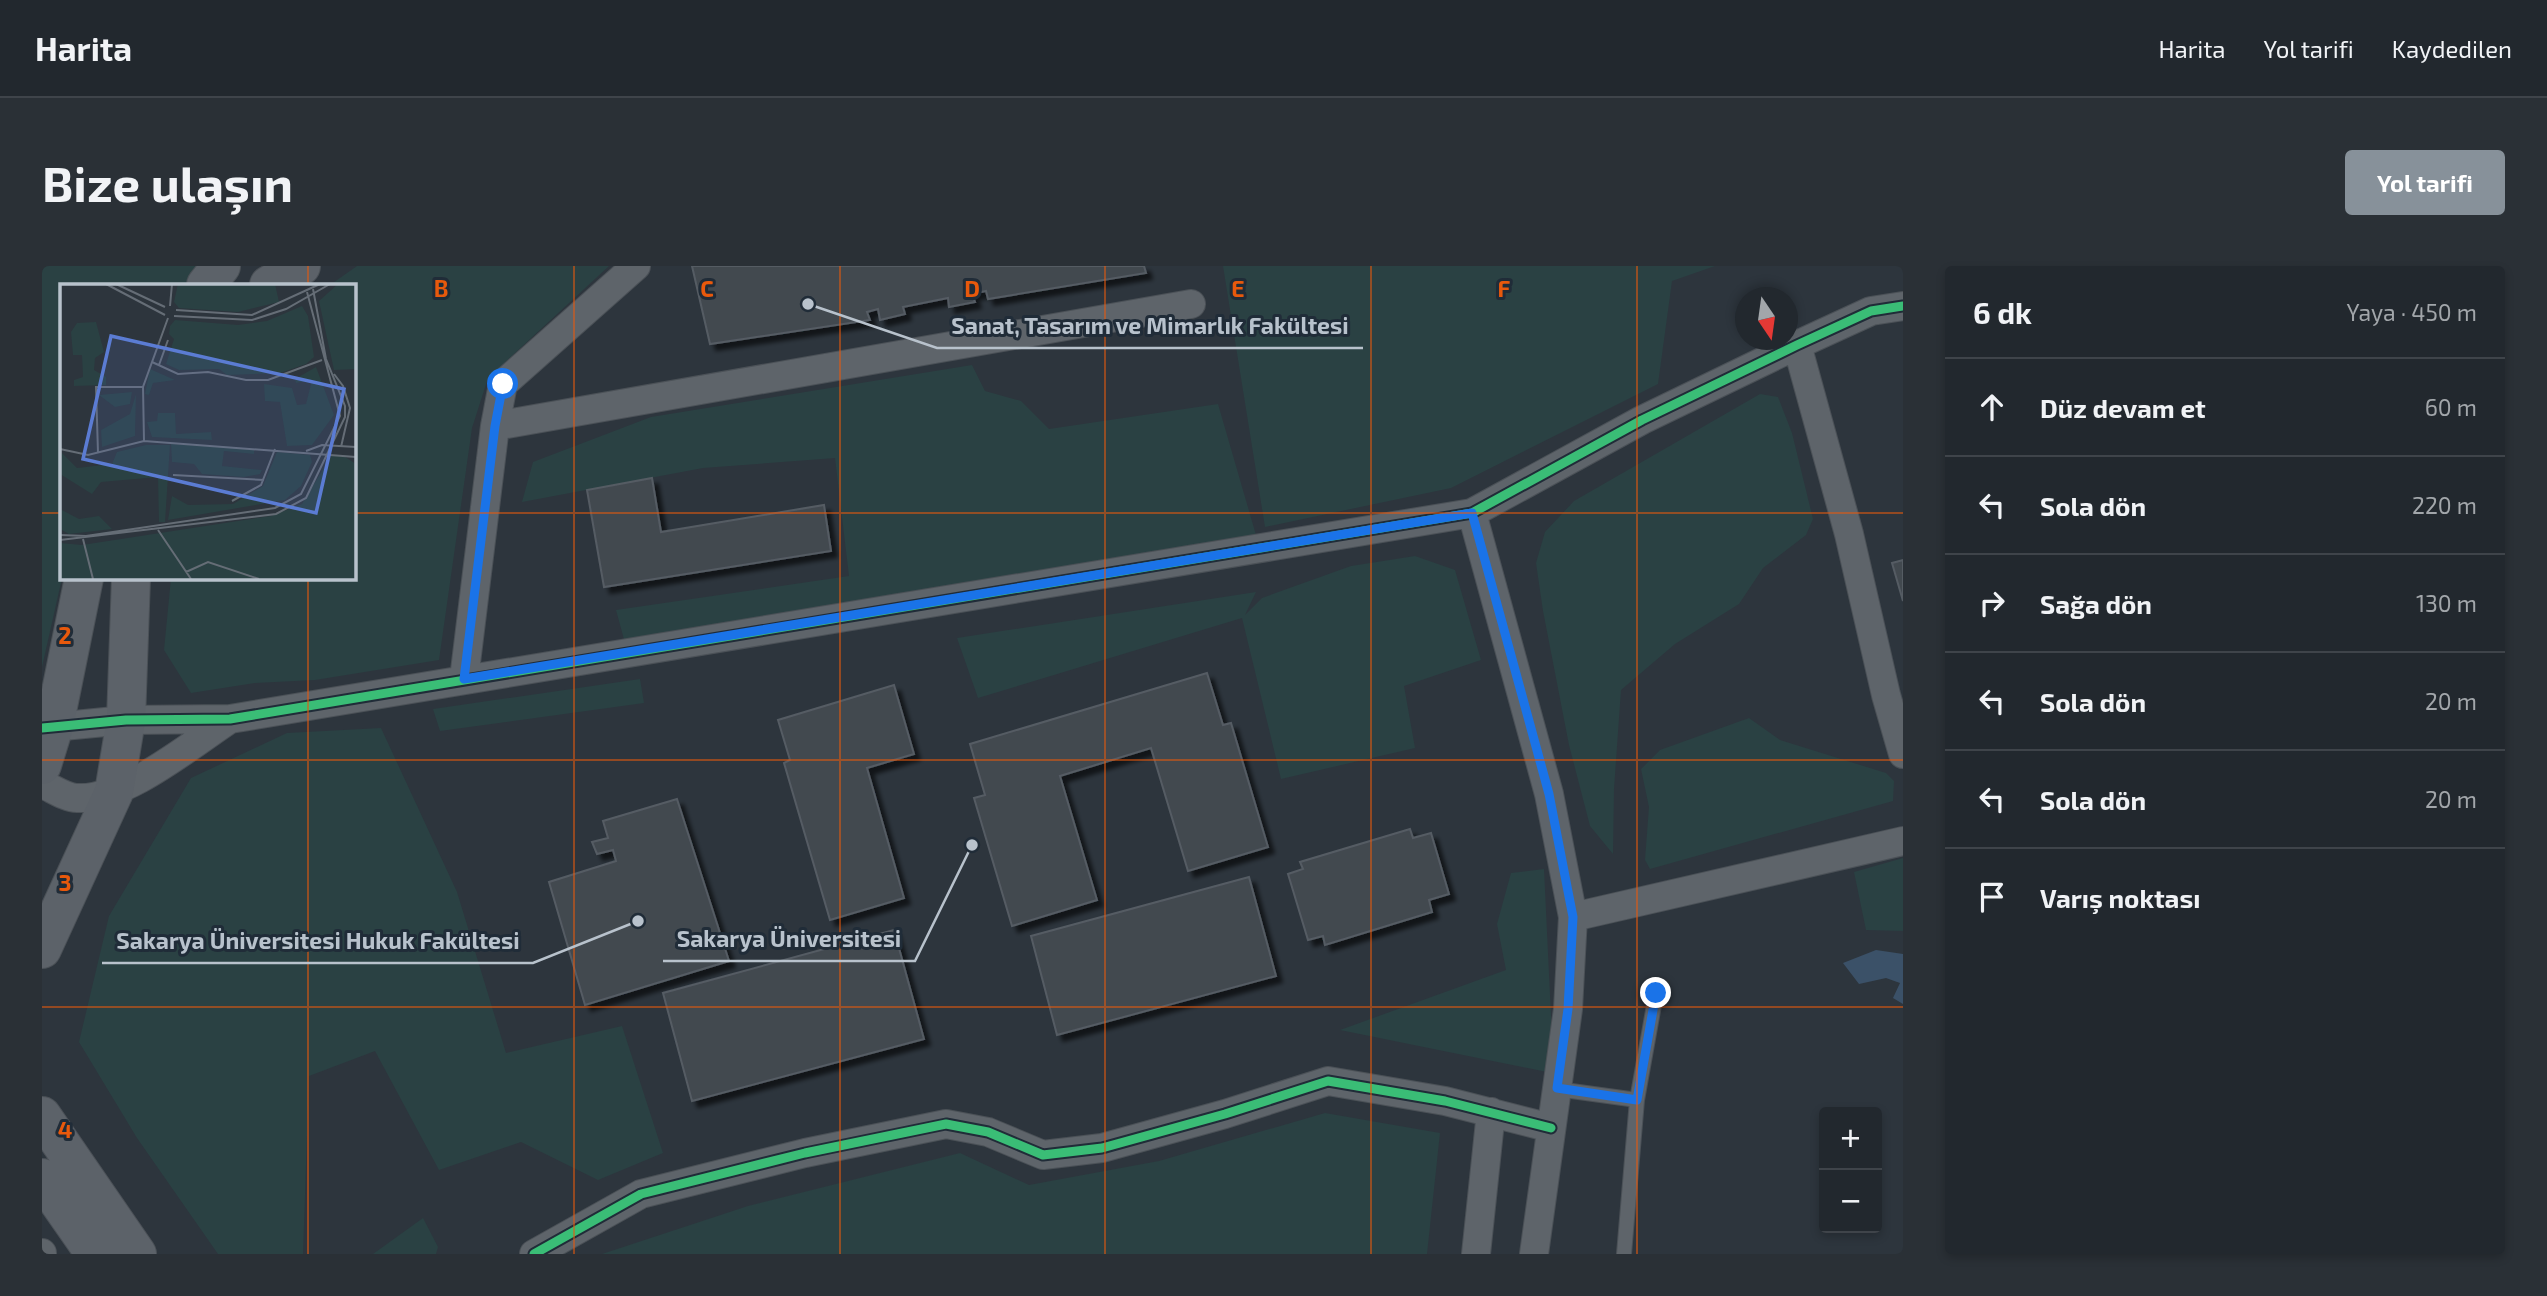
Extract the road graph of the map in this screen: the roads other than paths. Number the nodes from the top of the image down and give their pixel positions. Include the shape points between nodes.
1 (221, 266) edge
2 (301, 266) edge
3 (636, 266) edge
4 (207, 284) edge
5 (271, 284) edge
6 (1191, 304) dead end
7 (1903, 306) edge
8 (1798, 345) edge
9 (1798, 349) edge
10 (1787, 350) edge
11 (495, 426) junction
12 (1472, 513) junction
13 (84, 579) edge
14 (131, 579) edge
15 (464, 679) junction
16 (230, 719) junction
17 (126, 720) junction
18 (48, 727) edge
19 (1903, 754) edge
20 (42, 765) edge
21 (42, 784) edge
22 (114, 792) junction
23 (1903, 841) edge
24 (1573, 917) junction
25 (42, 948) edge
26 (1656, 993) dead end
27 (1557, 1088) junction
28 (1637, 1100) junction
29 (1491, 1112) junction
30 (42, 1116) edge
31 (1552, 1128) junction
32 (42, 1178) edge
33 (95, 1254) edge
34 (137, 1254) edge
35 (534, 1254) edge
36 (1476, 1254) edge
37 (1534, 1254) edge
38 (1624, 1254) edge

1 - 4 street
2 - 5 street
3 - 11 street via 503,384
6 - 11 street
7 - 8 street via 1871,311
9 - 19 street
10 - 12 street via 1642,420
11 - 15 street
12 - 15 street
12 - 24 street via 1549,794
13 - 18 street
14 - 17 street
15 - 16 street
16 - 17 street
16 - 22 street
17 - 18 street
17 - 22 street
18 - 20 street
21 - 22 street via 76,799
22 - 25 street
23 - 24 street
24 - 27 street via 1568,1009
26 - 28 lane
27 - 28 lane
27 - 31 street
28 - 38 lane
29 - 31 street
29 - 35 street via 1328,1081 1102,1148 1043,1155 988,1132 946,1124 642,1194
29 - 36 street
30 - 34 street
31 - 37 street
32 - 33 street

